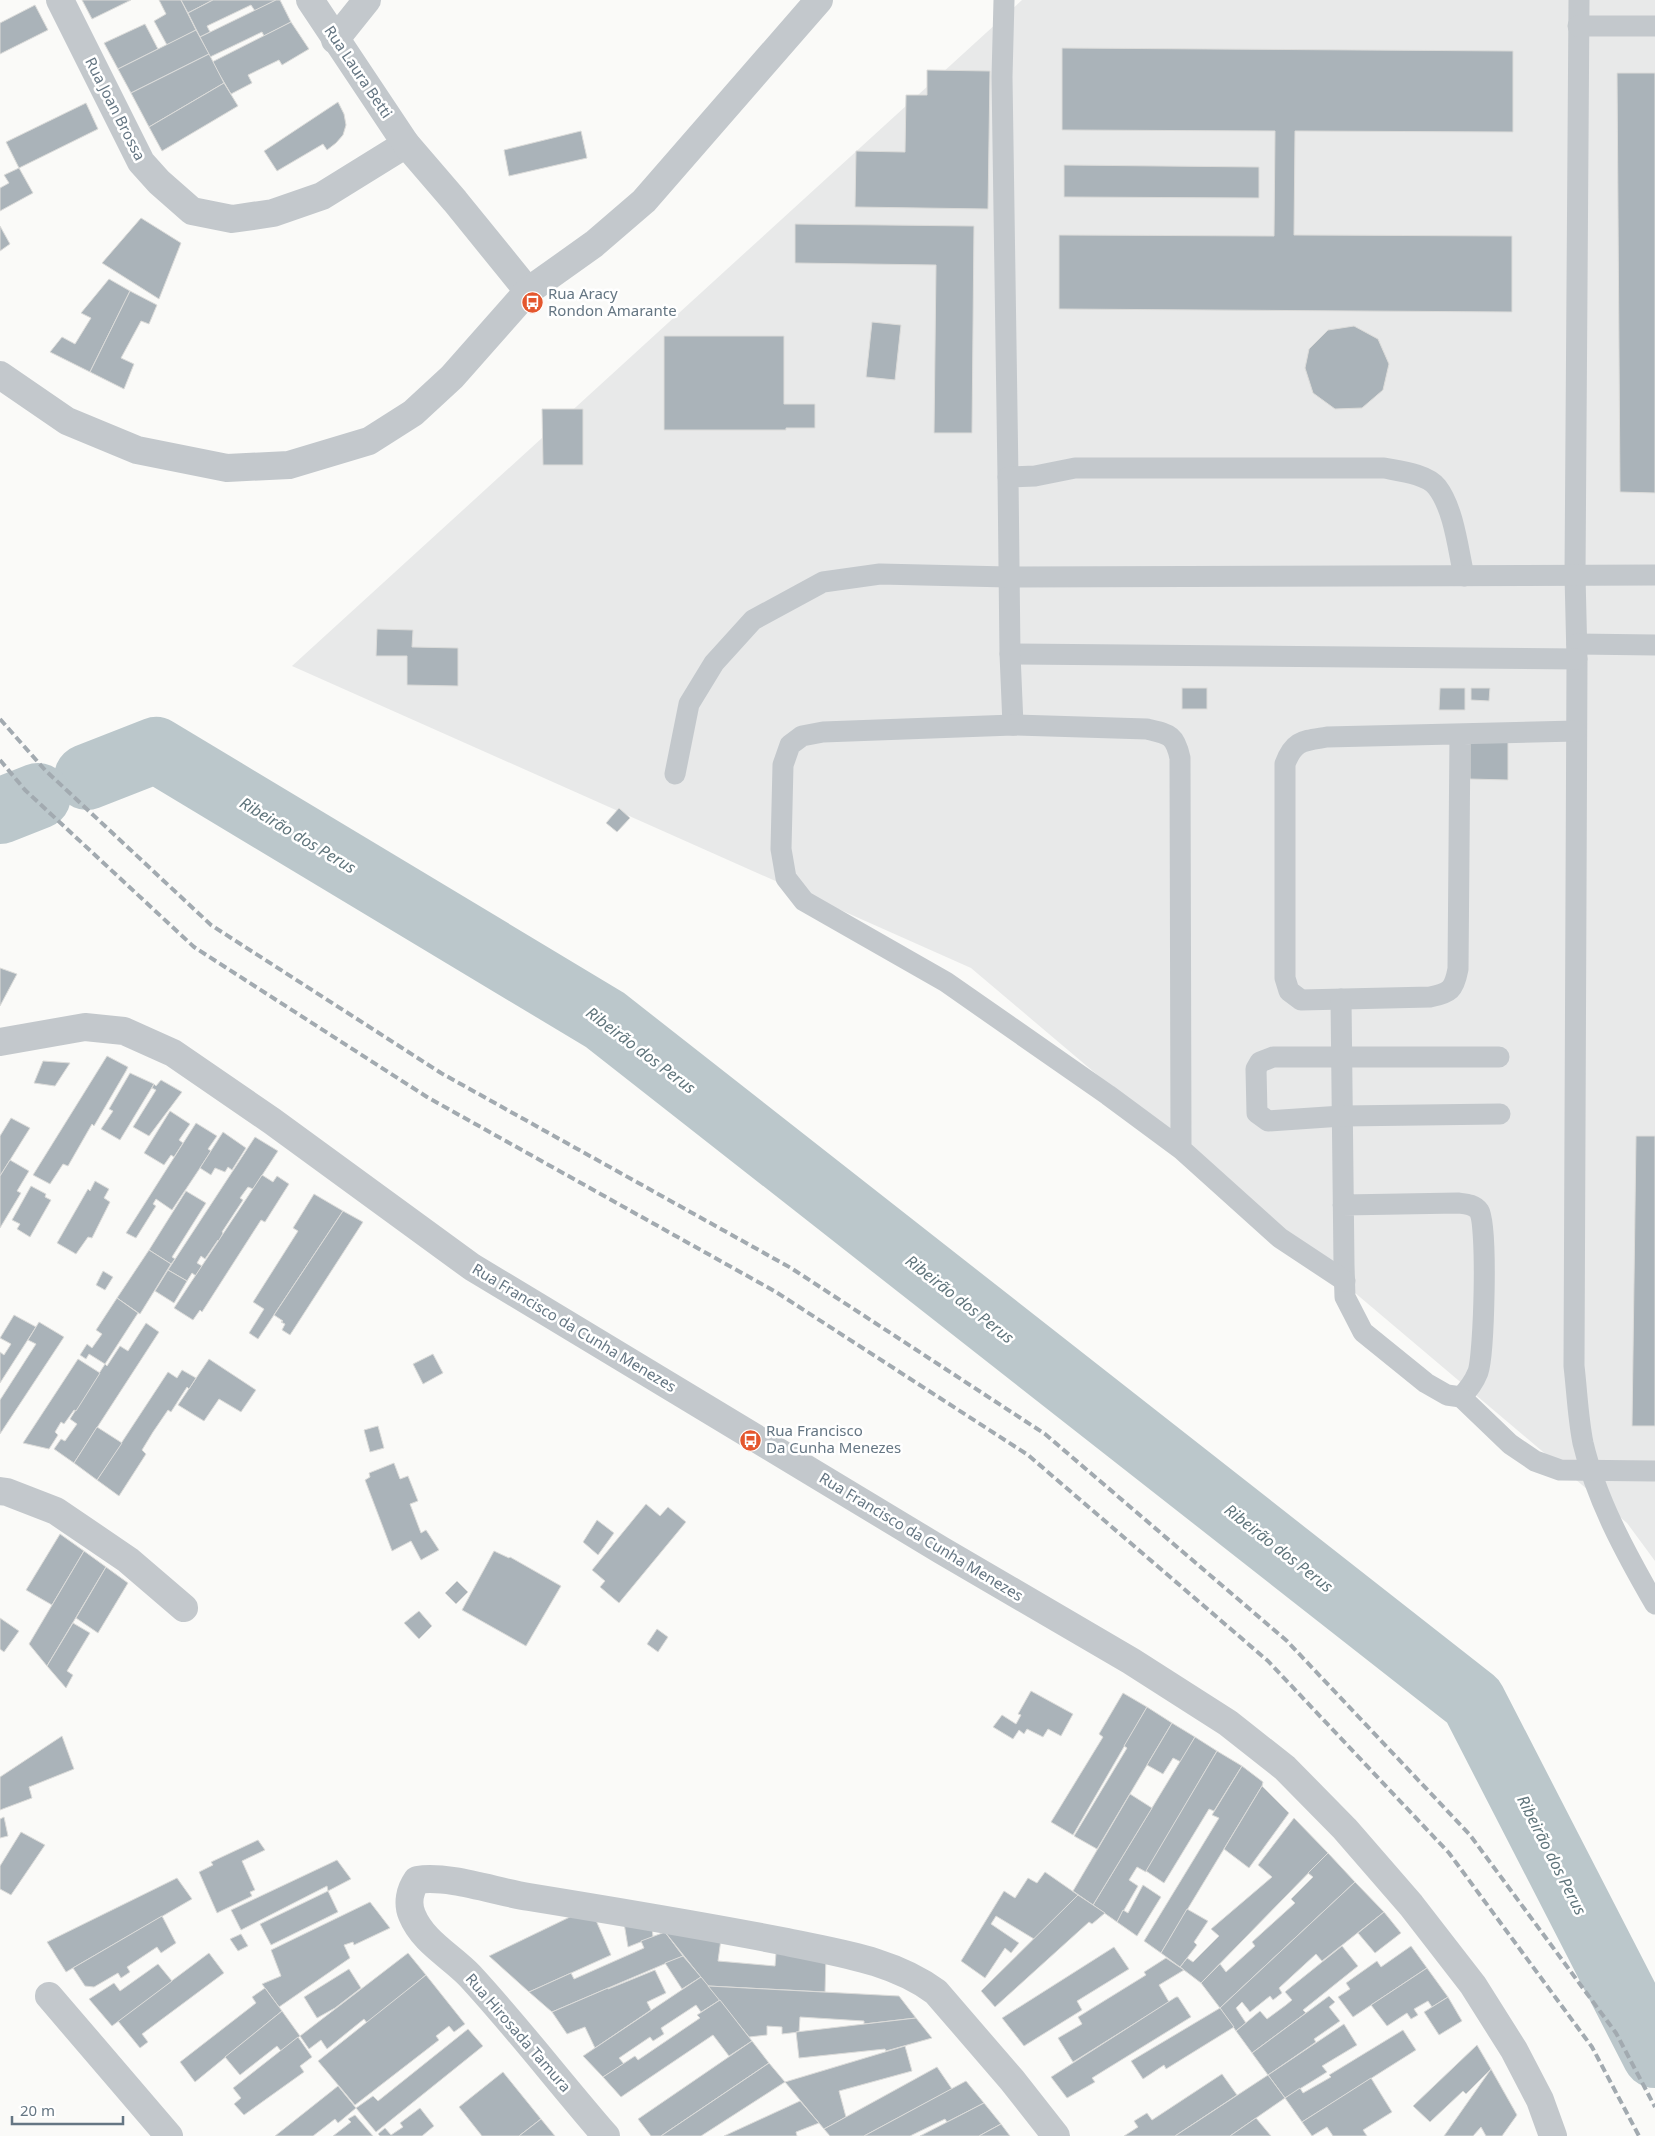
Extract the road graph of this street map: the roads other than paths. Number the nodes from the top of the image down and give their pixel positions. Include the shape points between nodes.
1 (60, 0) edge
2 (310, 0) edge
3 (367, 0) edge
4 (819, 0) edge
5 (1004, 0) edge
6 (1579, 0) edge
7 (1578, 26) junction
8 (1655, 26) edge
9 (335, 40) junction
10 (406, 144) junction
11 (528, 291) junction
12 (0, 375) edge
13 (1008, 477) junction
14 (1575, 575) junction
15 (1655, 575) edge
16 (1464, 576) junction
17 (1008, 577) junction
18 (1655, 645) edge
19 (1577, 652) junction
20 (1010, 654) junction
21 (1013, 725) junction
22 (1576, 731) junction
23 (1460, 734) junction
24 (675, 774) dead end
25 (1341, 999) junction
26 (0, 1042) edge
27 (1341, 1056) junction
28 (1499, 1057) dead end
29 (1500, 1114) dead end
30 (1342, 1116) junction
31 (1181, 1149) junction
32 (1343, 1205) junction
33 (1345, 1281) junction
34 (1461, 1397) junction
35 (1591, 1471) junction
36 (1655, 1471) edge
37 (0, 1491) edge
38 (1655, 1604) edge
39 (184, 1608) dead end
40 (49, 1996) dead end
41 (170, 2136) edge
42 (606, 2136) edge
43 (1056, 2136) edge
44 (1553, 2136) edge

1 - 10 street, Rua Joan Brossa via 141,162 192,211 232,219 273,213 322,196
2 - 9 street, Rua Laura Betti
3 - 9 street
4 - 11 street via 644,202 594,244
5 - 13 lane via 1002,77
6 - 7 lane
7 - 8 lane
7 - 14 lane
9 - 10 street, Rua Laura Betti
10 - 11 street
11 - 12 street via 452,377 414,413 369,441 289,465 227,468 137,450 67,421
13 - 16 lane via 1035,476 1075,468 1384,468 1414,473 1437,486 1450,514
13 - 17 lane
14 - 15 lane
14 - 16 lane
14 - 19 lane
16 - 17 lane
17 - 20 lane
17 - 24 lane via 880,574 823,582 754,620 714,663 689,704
18 - 19 lane
19 - 20 lane
19 - 22 lane
20 - 21 lane
21 - 31 lane via 1147,729 1168,734 1177,743 1180,758
21 - 31 lane via 822,732 802,736 790,745 783,765 781,849 786,878 804,901 946,982
22 - 23 lane
22 - 35 lane via 1574,1366 1583,1441
23 - 25 lane via 1458,969 1455,984 1446,994 1430,997
23 - 25 lane via 1327,737 1302,741 1290,750 1285,764 1285,978 1289,991 1301,1000
25 - 27 lane
26 - 44 street, Rua Francisco da Cunha Menezes via 85,1027 124,1031 173,1053 472,1266 1131,1661 1228,1723 1285,1768 1345,1829 1412,1905 1472,1984 1514,2050 1540,2100
27 - 28 lane
27 - 30 lane
27 - 30 lane via 1273,1057 1260,1062 1256,1069 1257,1113 1262,1118 1268,1121
29 - 30 lane
30 - 32 lane
31 - 33 lane via 1280,1238
32 - 33 lane
32 - 34 lane via 1458,1203 1472,1205 1479,1211 1483,1223 1485,1279 1478,1371 1470,1389
33 - 34 lane via 1345,1297 1363,1332 1426,1383 1447,1395
34 - 35 lane via 1510,1444 1535,1461 1560,1470
35 - 36 lane
35 - 38 lane via 1616,1531
37 - 39 street via 56,1511 128,1560
40 - 41 street
42 - 43 street, Rua Hirosada Tamura via 469,1975 425,1936 412,1915 410,1902 411,1890 418,1880 430,1878 724,1929 892,1967 936,1992

